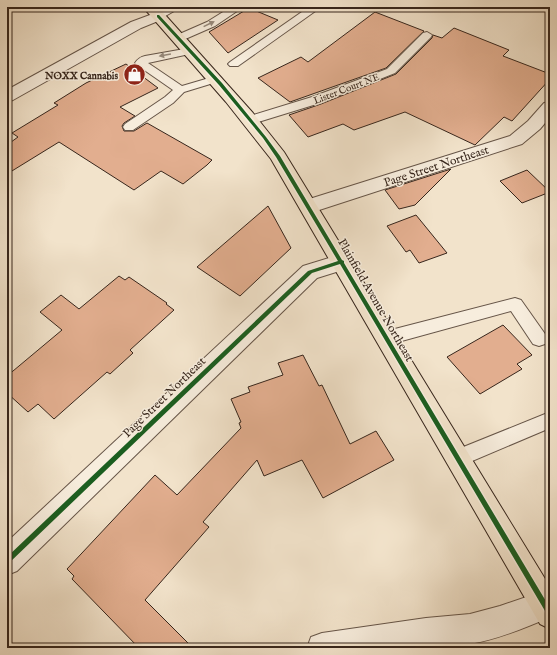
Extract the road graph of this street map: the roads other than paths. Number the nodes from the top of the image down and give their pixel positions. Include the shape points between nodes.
1 (238, 7) edge
2 (316, 7) edge
3 (161, 10) edge
4 (427, 35) dead end
5 (184, 44) junction
6 (234, 64) dead end
7 (216, 79) junction
8 (180, 90) junction
9 (7, 97) edge
10 (550, 107) edge
11 (252, 120) junction
12 (129, 127) dead end
13 (310, 206) junction
14 (342, 262) junction
15 (387, 338) junction
16 (539, 339) dead end
17 (550, 420) edge
18 (458, 458) junction
19 (7, 561) edge
20 (547, 610) edge
21 (427, 641) edge
22 (322, 648) edge

5 -> 1 lane
2 - 6 lane
3 - 5 main road, Plainfield Avenue Northeast
3 - 9 street
4 - 11 lane, Lister Court NE via 391,71 316,100
5 - 7 main road, Plainfield Avenue Northeast
5 -> 8 lane via 145,59 141,63
7 - 8 lane
7 - 11 main road, Plainfield Avenue Northeast
8 - 12 lane
10 - 13 street, Page Street Northeast via 516,140
11 - 13 main road, Plainfield Avenue Northeast
13 - 14 main road, Plainfield Avenue Northeast
14 - 15 main road, Plainfield Avenue Northeast
14 - 19 street, Page Street Northeast via 310,272
15 - 16 lane via 515,304
15 - 18 main road, Plainfield Avenue Northeast
17 - 18 lane
18 - 20 main road, Plainfield Avenue Northeast
20 - 21 street
21 - 22 street

